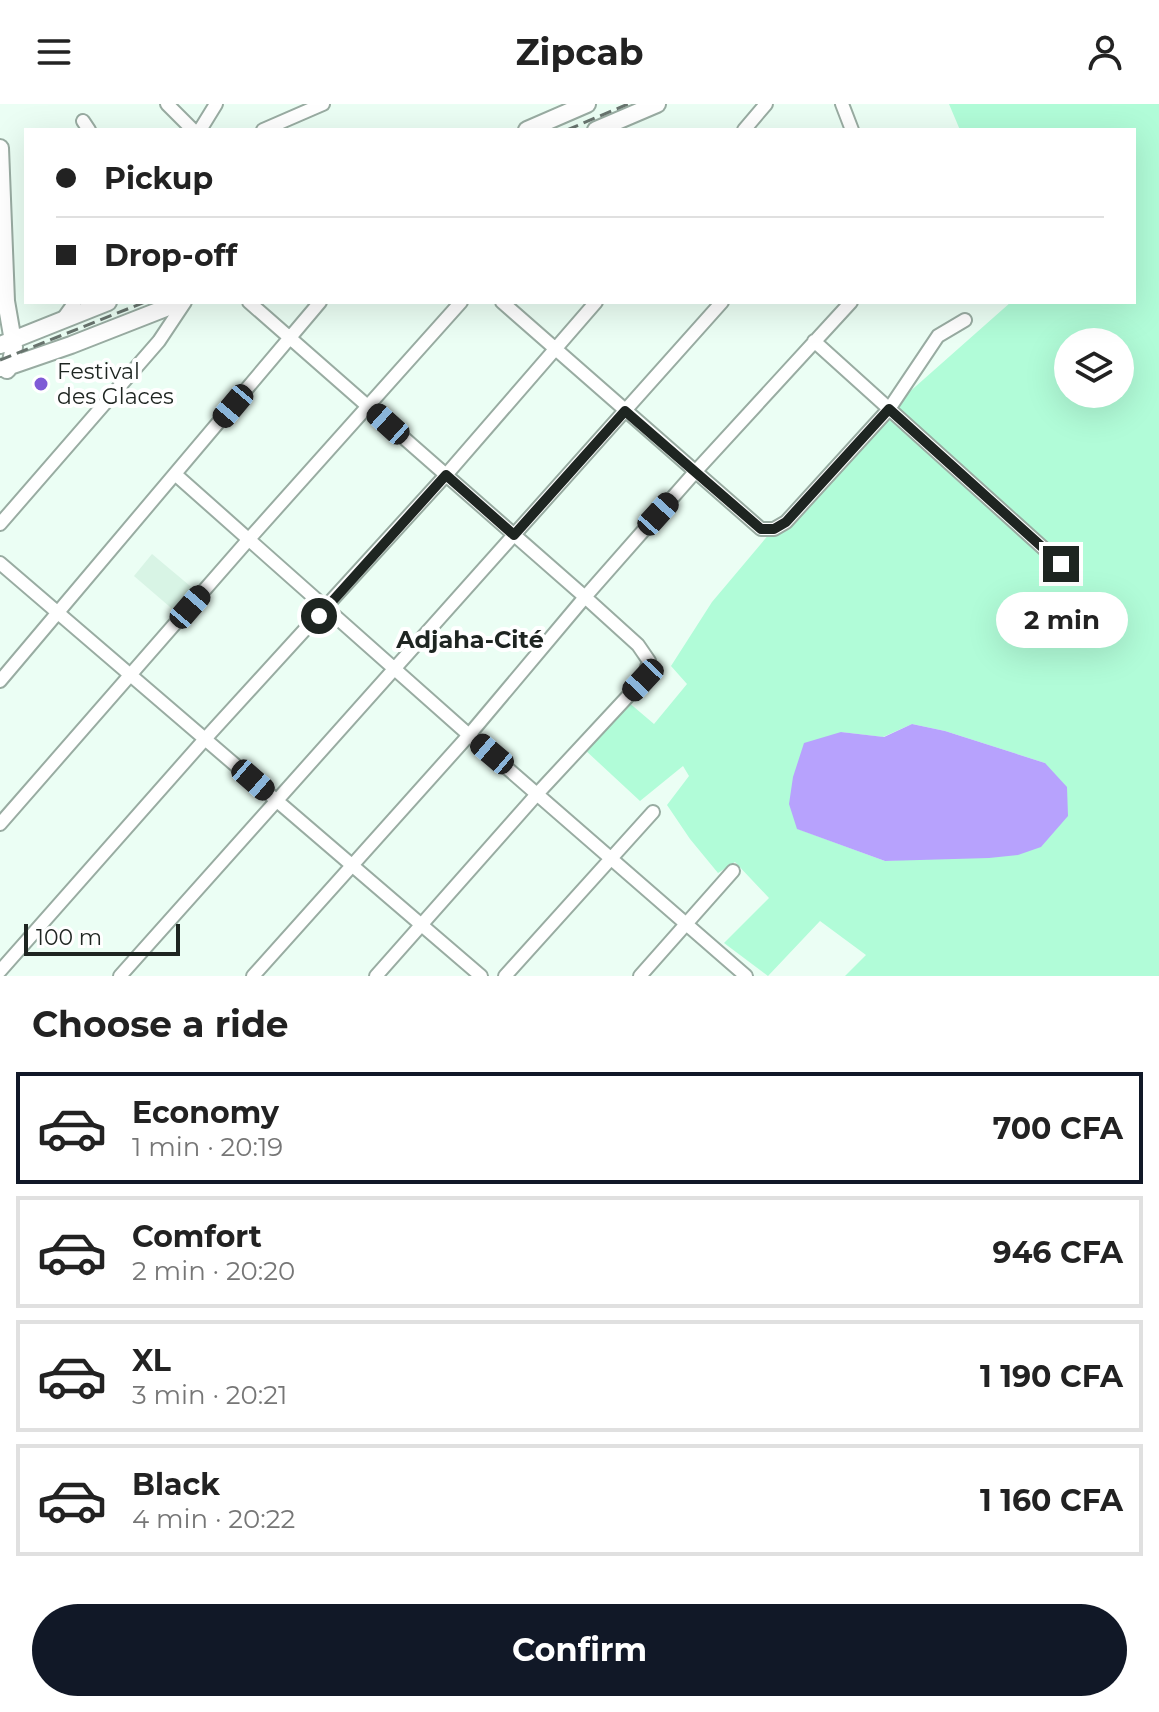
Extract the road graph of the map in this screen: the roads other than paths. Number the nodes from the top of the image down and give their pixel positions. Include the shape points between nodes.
1 (167, 104) edge
2 (216, 104) edge
3 (323, 104) edge
4 (587, 104) edge
5 (657, 104) edge
6 (766, 104) edge
7 (842, 104) edge
8 (191, 128) edge
9 (201, 128) edge
10 (268, 128) edge
11 (532, 128) edge
12 (600, 128) edge
13 (746, 128) edge
14 (851, 128) edge
15 (1, 158) edge
16 (3, 267) edge
17 (6, 301) junction
18 (74, 304) edge
19 (103, 304) edge
20 (178, 304) edge
21 (182, 304) edge
22 (251, 304) edge
23 (318, 304) edge
24 (459, 304) edge
25 (504, 304) edge
26 (594, 304) edge
27 (720, 304) edge
28 (849, 304) edge
29 (62, 320) junction
30 (965, 320) dead end
31 (0, 323) edge
32 (290, 338) junction
33 (814, 341) junction
34 (6, 342) edge
35 (555, 349) junction
36 (3, 370) edge
37 (369, 407) junction
38 (889, 409) junction
39 (625, 411) junction
40 (695, 472) junction
41 (175, 474) junction
42 (446, 475) junction
43 (0, 524) edge
44 (514, 535) junction
45 (249, 539) junction
46 (0, 563) edge
47 (1061, 564) dead end
48 (585, 597) junction
49 (327, 607) junction
50 (58, 612) junction
51 (396, 668) junction
52 (132, 676) junction
53 (0, 681) edge
54 (469, 735) junction
55 (205, 739) junction
56 (538, 793) junction
57 (277, 800) junction
58 (653, 812) dead end
59 (0, 824) edge
60 (612, 858) junction
61 (352, 866) junction
62 (733, 871) dead end
63 (687, 923) junction
64 (422, 925) junction
65 (0, 971) edge
66 (120, 976) edge
67 (253, 976) edge
68 (376, 976) edge
69 (481, 976) edge
70 (505, 976) edge
71 (640, 976) edge
72 (746, 976) edge

1 - 8 street
2 - 9 street
3 - 10 street
4 - 11 main road
5 - 12 main road
6 - 13 street
7 - 14 street
15 - 16 main road
16 - 17 main road
17 - 31 main road
17 - 34 main road
18 - 29 street
19 - 29 main road
20 - 36 main road
21 - 43 street via 159,341
22 - 32 street
23 - 32 street
24 - 37 street
25 - 35 street
26 - 35 street
27 - 39 street
28 - 33 street
29 - 34 main road
30 - 38 street via 938,336
32 - 37 street
32 - 41 street
33 - 38 street
33 - 40 street
34 - 36 main road via 14,354
35 - 39 street
35 - 42 street
37 - 42 street
37 - 45 street
38 - 40 street via 774,529 761,529
38 - 47 street
39 - 40 street
39 - 44 street
40 - 48 street
41 - 45 street
41 - 50 street
42 - 44 street
42 - 49 street
44 - 48 street
44 - 51 street
45 - 49 street
45 - 52 street
46 - 50 street
48 - 54 street
48 - 56 street via 649,661 643,680
49 - 51 street
49 - 55 street
50 - 52 street
50 - 53 street
51 - 54 street
51 - 57 street
52 - 55 street
52 - 59 street
54 - 56 street
54 - 61 street
55 - 57 street
55 - 65 street
56 - 60 street
56 - 64 street
57 - 61 street
57 - 66 street
58 - 60 street
60 - 63 street
60 - 70 street
61 - 64 street
61 - 67 street
62 - 63 street
63 - 71 street
63 - 72 street
64 - 68 street
64 - 69 street

